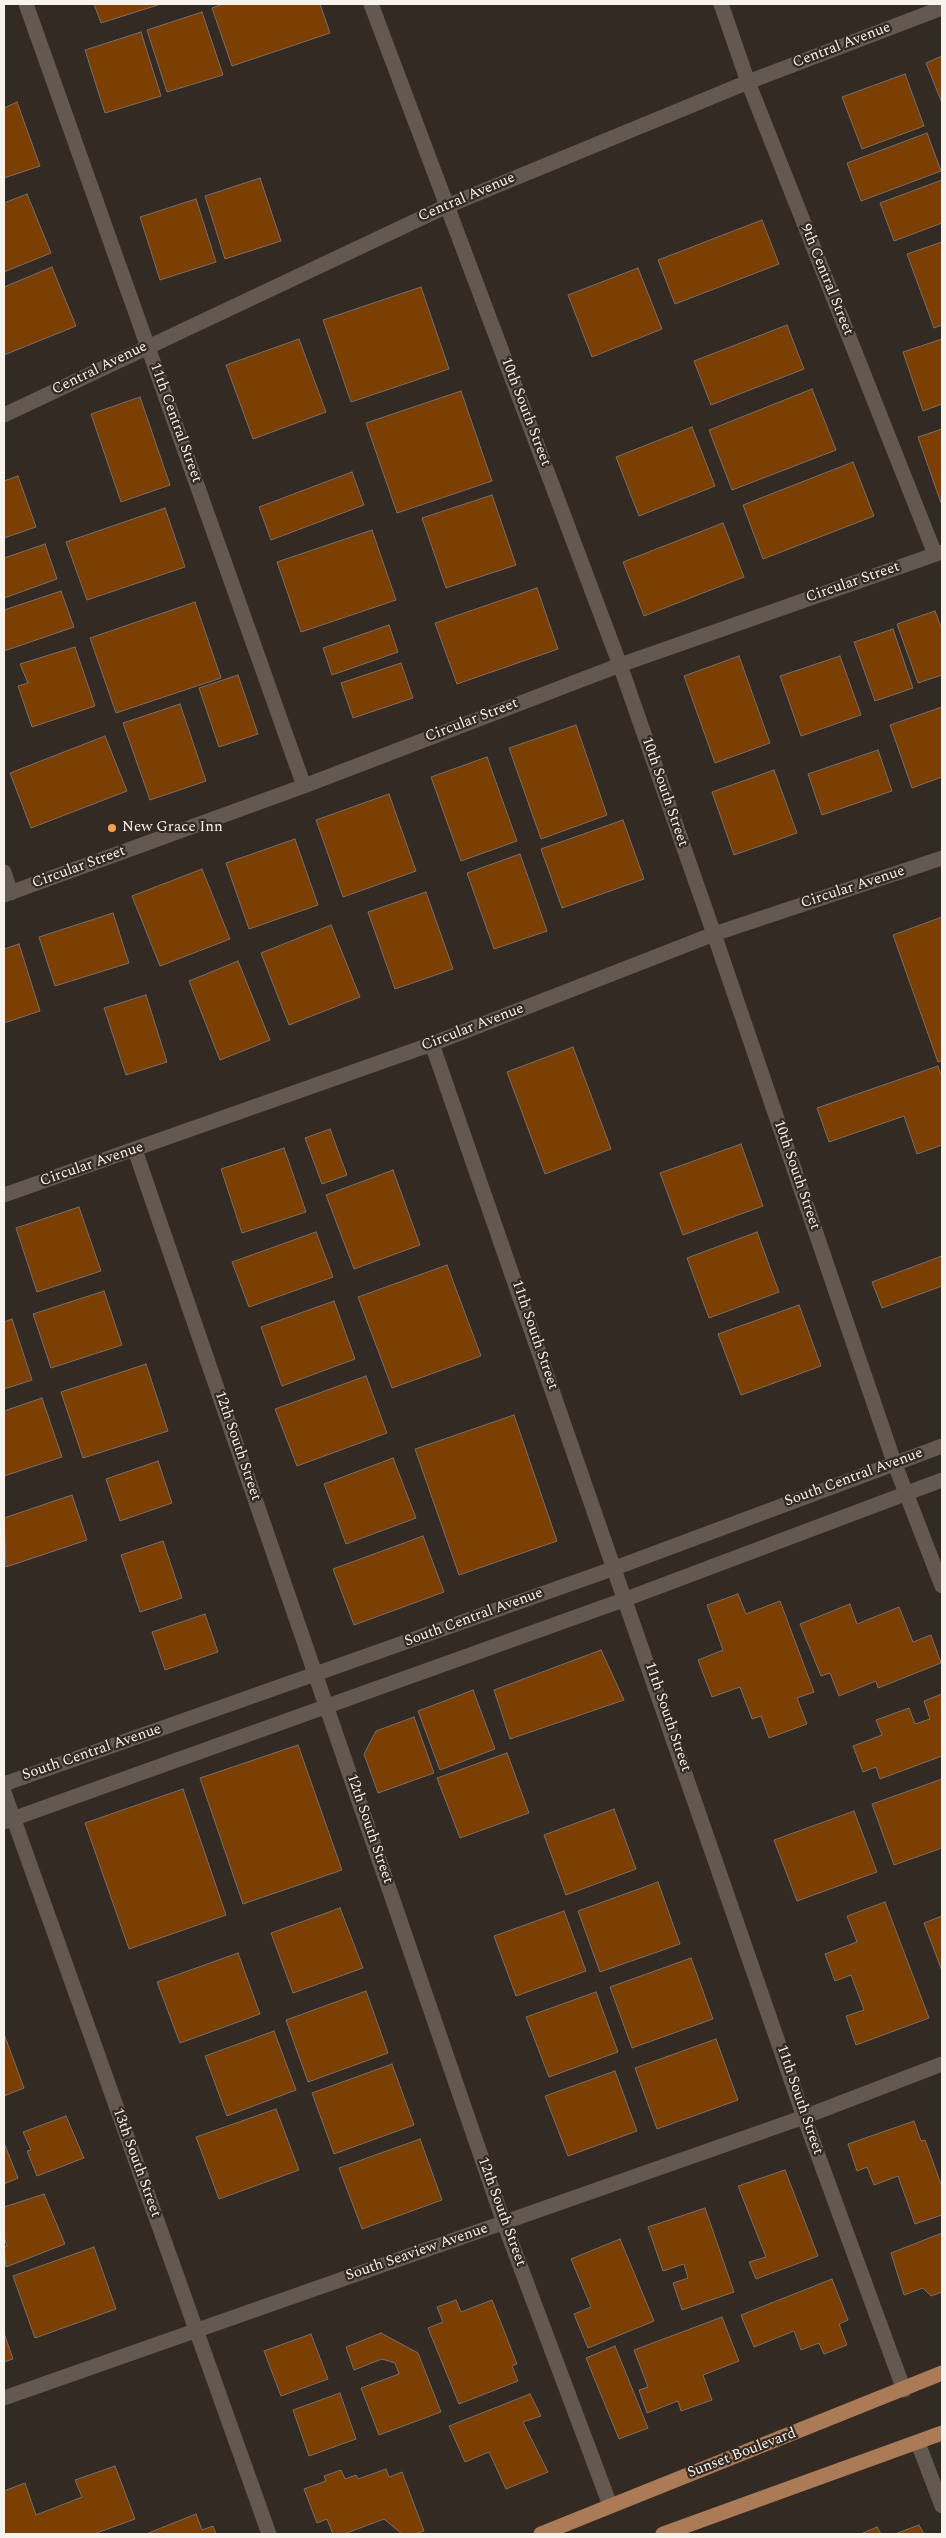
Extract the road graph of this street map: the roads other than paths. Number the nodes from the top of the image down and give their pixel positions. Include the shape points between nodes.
1 (26, 4) edge
2 (371, 4) edge
3 (721, 4) edge
4 (942, 8) edge
5 (748, 82) junction
6 (447, 206) junction
7 (148, 346) junction
8 (4, 415) edge
9 (938, 553) edge
10 (620, 665) junction
11 (304, 786) junction
12 (942, 858) edge
13 (4, 872) edge
14 (7, 894) edge
15 (714, 934) junction
16 (432, 1044) junction
17 (135, 1150) junction
18 (4, 1196) edge
19 (942, 1446) edge
20 (894, 1462) junction
21 (942, 1480) edge
22 (905, 1494) junction
23 (616, 1568) junction
24 (942, 1586) edge
25 (626, 1599) junction
26 (316, 1675) junction
27 (327, 1707) junction
28 (4, 1784) edge
29 (4, 1792) edge
30 (8, 1820) edge
31 (942, 2064) edge
32 (804, 2117) junction
33 (504, 2223) junction
34 (196, 2331) junction
35 (942, 2373) edge
36 (904, 2390) junction
37 (4, 2398) edge
38 (942, 2433) edge
39 (918, 2443) junction
40 (610, 2505) junction
41 (942, 2506) edge
42 (269, 2534) edge
43 (541, 2534) edge
44 (663, 2534) edge

1 - 7 street, 11th Central Street
2 - 6 street, 10th South Street
3 - 5 street, 9th Central Street
4 - 5 street, Central Avenue
5 - 6 street, Central Avenue
5 - 9 street, 9th Central Street
6 - 7 street, Central Avenue
6 - 10 street, 10th South Street
7 - 8 street, Central Avenue
7 - 11 street, 11th Central Street
9 - 10 street, Circular Street
10 - 11 street, Circular Street
10 - 15 street, 10th South Street
11 - 14 street, Circular Street
12 - 15 street, Circular Avenue
13 - 14 street
15 - 16 street, Circular Avenue
15 - 20 street, 10th South Street
16 - 17 street, Circular Avenue
16 - 23 street, 11th South Street
17 - 18 street, Circular Avenue
17 - 26 street, 12th South Street
19 - 20 street, South Central Avenue
20 - 22 street, 10th South Street
20 - 23 street, South Central Avenue
21 - 22 street
22 - 24 street, 10th South Street
22 - 25 street
23 - 25 street, 11th South Street
23 - 26 street, South Central Avenue
25 - 27 street
25 - 32 street, 11th South Street
26 - 27 street, 12th South Street
26 - 28 street, South Central Avenue
27 - 30 street
27 - 33 street, 12th South Street
29 - 30 street, 13th South Street
30 - 34 street, 13th South Street
31 - 32 street, South Seaview Avenue
32 - 33 street, South Seaview Avenue
32 - 36 street, 11th South Street
33 - 34 street, South Seaview Avenue
33 - 40 street, 12th South Street
34 - 37 street, South Seaview Avenue
34 - 42 street, 13th South Street
35 - 36 main road, Sunset Boulevard
36 - 40 main road, Sunset Boulevard
38 - 39 main road
39 - 41 street
39 - 44 main road
40 - 43 main road, Sunset Boulevard

